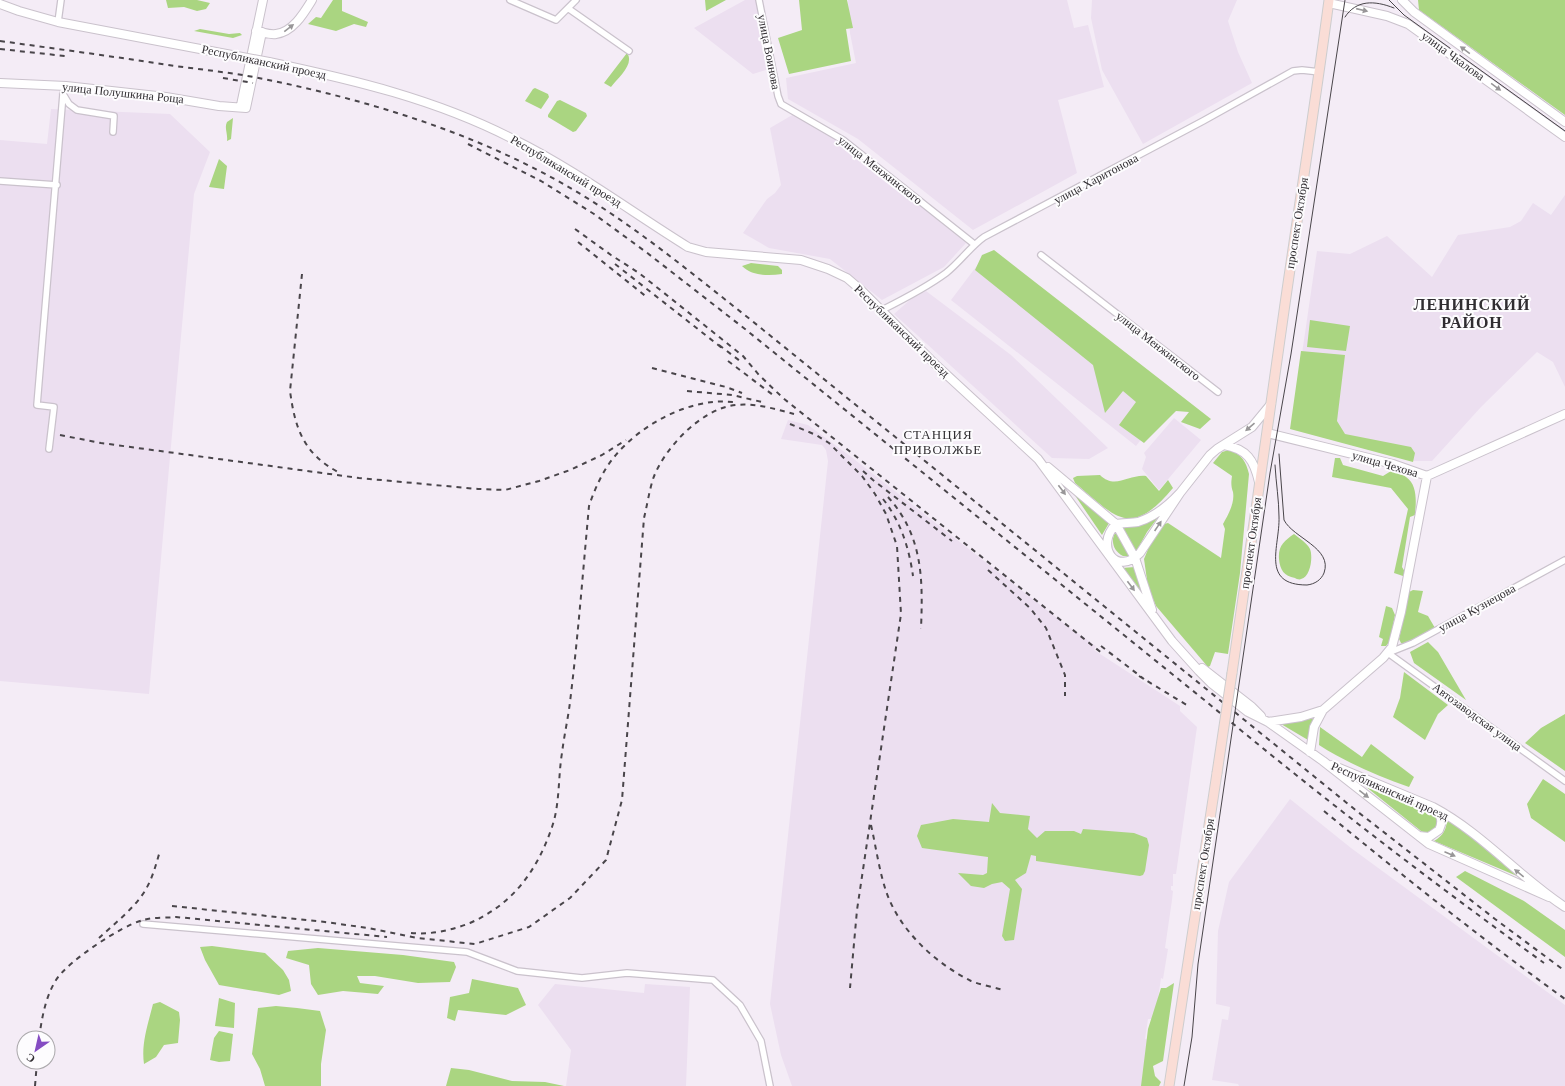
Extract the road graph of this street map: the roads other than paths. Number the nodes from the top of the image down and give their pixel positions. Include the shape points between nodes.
1 (61, 0) edge
2 (263, 0) edge
3 (312, 0) edge
4 (510, 0) edge
5 (576, 0) edge
6 (759, 0) edge
7 (1402, 0) edge
8 (1329, 1) edge
9 (0, 4) edge
10 (569, 9) junction
11 (58, 22) junction
12 (259, 32) junction
13 (629, 51) dead end
14 (1320, 72) junction
15 (0, 83) edge
16 (65, 90) junction
17 (781, 104) joint
18 (1565, 122) edge
19 (113, 132) dead end
20 (1565, 137) edge
21 (0, 181) edge
22 (57, 185) junction
23 (974, 244) junction
24 (1041, 254) dead end
25 (882, 310) junction
26 (1218, 392) dead end
27 (1271, 404) junction
28 (1565, 414) edge
29 (1267, 433) junction
30 (1224, 445) junction
31 (49, 450) dead end
32 (1038, 459) junction
33 (1427, 476) junction
34 (1260, 486) junction
35 (1180, 493) junction
36 (1116, 524) junction
37 (1109, 554) junction
38 (1135, 558) junction
39 (1565, 560) edge
40 (1155, 617) junction
41 (1388, 653) junction
42 (1323, 710) junction
43 (1268, 722) junction
44 (1310, 752) junction
45 (1323, 761) junction
46 (1565, 781) edge
47 (1433, 807) junction
48 (1416, 835) junction
49 (1549, 897) junction
50 (1565, 907) edge
51 (143, 924) dead end
52 (770, 1086) edge
53 (1169, 1086) edge

1 - 11 street
2 - 12 main road
12 -> 3 main road via 275,35 286,32 297,22
4 - 10 street via 556,20
5 - 10 street
6 - 17 street, улица Воинова
18 -> 7 main road, улица Чкалова via 1414,12
8 - 14 main road, проспект Октября
8 -> 20 main road, улица Чкалова via 1408,24
9 - 11 main road, Республиканский проезд
10 - 13 street
11 - 25 main road, Республиканский проезд, bridge via 269,62 373,86 460,115 545,155 688,247 706,252 812,263 847,278
12 - 16 main road, улица Полушкина Роща via 243,108 166,97
14 - 23 street, улица Харитонова via 1293,71
14 - 27 main road, проспект Октября
15 - 16 main road, улица Полушкина Роща
16 - 19 street via 69,104 76,110 114,116
16 - 22 street
17 - 23 street, улица Менжинского via 843,140
21 - 22 street
22 - 31 street via 38,405 54,407
23 - 25 street, улица Харитонова via 945,273
24 - 26 street, улица Менжинского
25 - 32 main road, Республиканский проезд via 936,365
27 - 29 main road, проспект Октября
27 -> 30 main road via 1252,427
28 - 33 main road, улица Чехова
29 - 33 main road, улица Чехова via 1393,464
29 - 34 main road, проспект Октября
30 - 34 main road via 1236,447 1247,454 1257,471
30 - 35 main road via 1210,455
32 - 36 main road, Республиканский проезд
32 -> 37 main road, Республиканский проезд
33 - 41 main road via 1401,612 1394,641
34 - 53 main road, проспект Октября, bridge
35 - 36 main road via 1173,501 1146,519
38 -> 35 main road
36 - 37 main road via 1108,536
36 - 38 main road, Республиканский проезд
37 - 38 main road via 1122,562
37 -> 40 main road, Республиканский проезд
38 - 40 main road, Республиканский проезд
39 - 41 street, улица Кузнецова via 1418,641
40 - 43 main road, Республиканский проезд via 1178,648
41 - 42 main road
41 - 46 street, Автозаводская улица
42 - 43 main road via 1306,716
42 - 44 main road via 1314,727
43 - 44 main road, Республиканский проезд
44 - 45 main road, Республиканский проезд
45 - 47 main road, Республиканский проезд
45 -> 48 main road, Республиканский проезд
47 - 48 main road via 1442,819 1439,830 1429,837
49 -> 47 main road, Республиканский проезд via 1468,830
48 -> 49 main road, Республиканский проезд via 1441,850
49 - 50 main road, Республиканский проезд
51 - 52 street via 468,952 517,971 582,978 628,974 713,980 740,1005 761,1041

